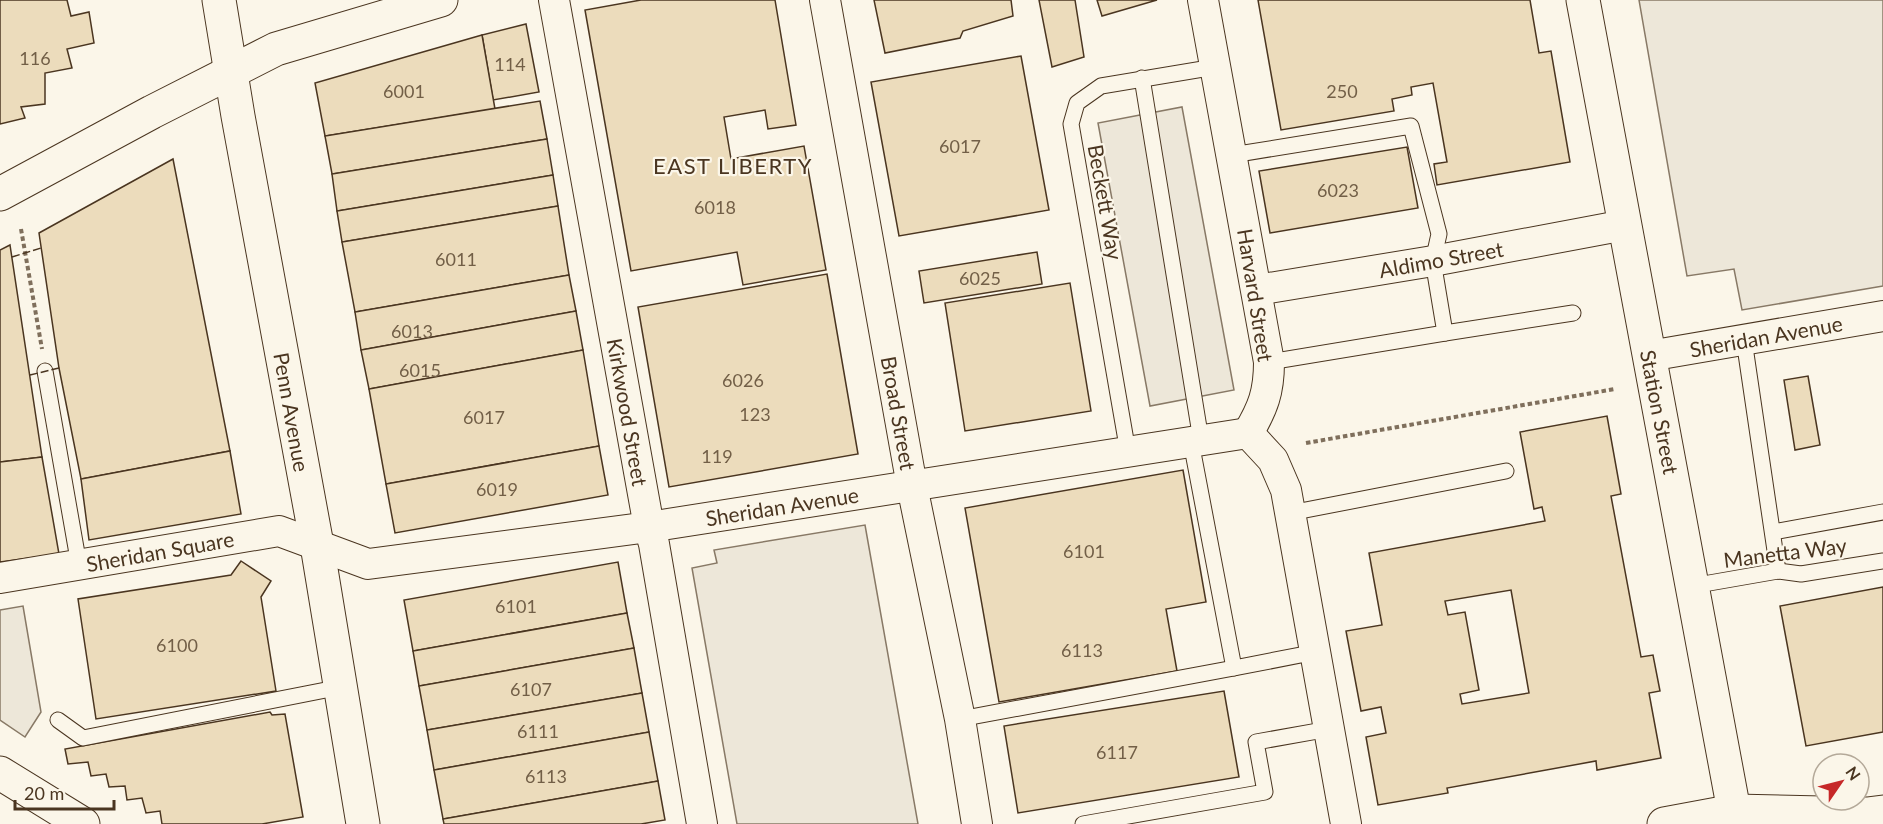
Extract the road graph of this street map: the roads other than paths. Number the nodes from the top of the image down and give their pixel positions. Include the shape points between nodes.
1 (219, 0) edge
2 (441, 0) edge
3 (554, 0) edge
4 (825, 0) edge
5 (1203, 0) edge
6 (1583, 0) edge
7 (1215, 67) junction
8 (231, 72) junction
9 (1142, 78) junction
10 (1232, 155) junction
11 (0, 194) edge
12 (1625, 225) junction
13 (1433, 261) junction
14 (1257, 290) junction
15 (1573, 313) dead end
16 (1883, 316) edge
17 (1445, 333) junction
18 (1744, 340) junction
19 (1649, 356) junction
20 (1269, 362) junction
21 (45, 371) road end
22 (1248, 433) junction
23 (1196, 441) junction
24 (1128, 452) junction
25 (1506, 471) dead end
26 (912, 486) junction
27 (1883, 512) edge
28 (1290, 513) junction
29 (649, 527) junction
30 (1773, 532) junction
31 (317, 545) junction
32 (1883, 561) edge
33 (79, 565) junction
34 (1778, 571) junction
35 (0, 578) edge
36 (1692, 586) junction
37 (1316, 652) junction
38 (1234, 668) junction
39 (341, 687) junction
40 (960, 719) junction
41 (58, 720) dead end
42 (1329, 729) junction
43 (0, 773) edge
44 (1883, 812) edge
45 (1736, 817) edge
46 (82, 824) edge
47 (363, 824) edge
48 (702, 824) edge
49 (977, 824) edge
50 (1083, 824) edge
51 (1346, 824) edge
52 (1664, 824) edge

1 - 8 main road, Penn Avenue
2 - 8 main road via 276,49
3 - 29 street, Kirkwood Street
4 - 26 street, Broad Street
5 - 7 street, Harvard Street
6 - 12 main road, Station Street
7 - 9 lane, Beckett Way
7 - 10 street, Harvard Street
8 - 11 main road
8 - 31 main road, Penn Avenue
9 - 23 lane
9 - 24 lane, Beckett Way via 1101,86 1077,103 1071,124
10 - 13 lane via 1411,126 1438,234
10 - 14 street, Harvard Street
12 - 13 street, Aldimo Street
12 - 19 main road, Station Street
13 - 14 street, Aldimo Street
13 - 17 lane
14 - 20 street, Harvard Street
15 - 17 lane
16 - 18 street, Sheridan Avenue
17 - 20 lane
18 - 19 street, Sheridan Avenue
18 - 30 lane
19 - 36 main road, Station Street
20 - 22 street, Harvard Street via 1263,407
21 - 33 lane
22 - 23 street, Sheridan Avenue
22 - 28 street via 1273,460 1286,490
23 - 24 street, Sheridan Avenue
23 - 38 lane
24 - 26 street, Sheridan Avenue
25 - 28 lane
26 - 29 street, Sheridan Avenue
26 - 40 street, Broad Street
27 - 30 lane
28 - 37 street
29 - 31 street, Sheridan Avenue via 368,564
29 - 48 street, Kirkwood Street
30 - 34 lane
31 - 33 street, Sheridan Square via 279,531
31 - 39 main road, Penn Avenue
32 - 34 lane, Manetta Way via 1800,574
33 - 35 street, Sheridan Square
34 - 36 lane, Manetta Way
36 - 45 main road, Station Street
37 - 38 lane
37 - 42 street
38 - 40 lane
39 - 41 lane via 83,738
39 - 47 main road, Penn Avenue
40 - 49 street, Broad Street
42 - 50 lane via 1256,742 1265,792
42 - 51 street
43 - 46 main road
44 - 45 main road
45 - 52 main road

